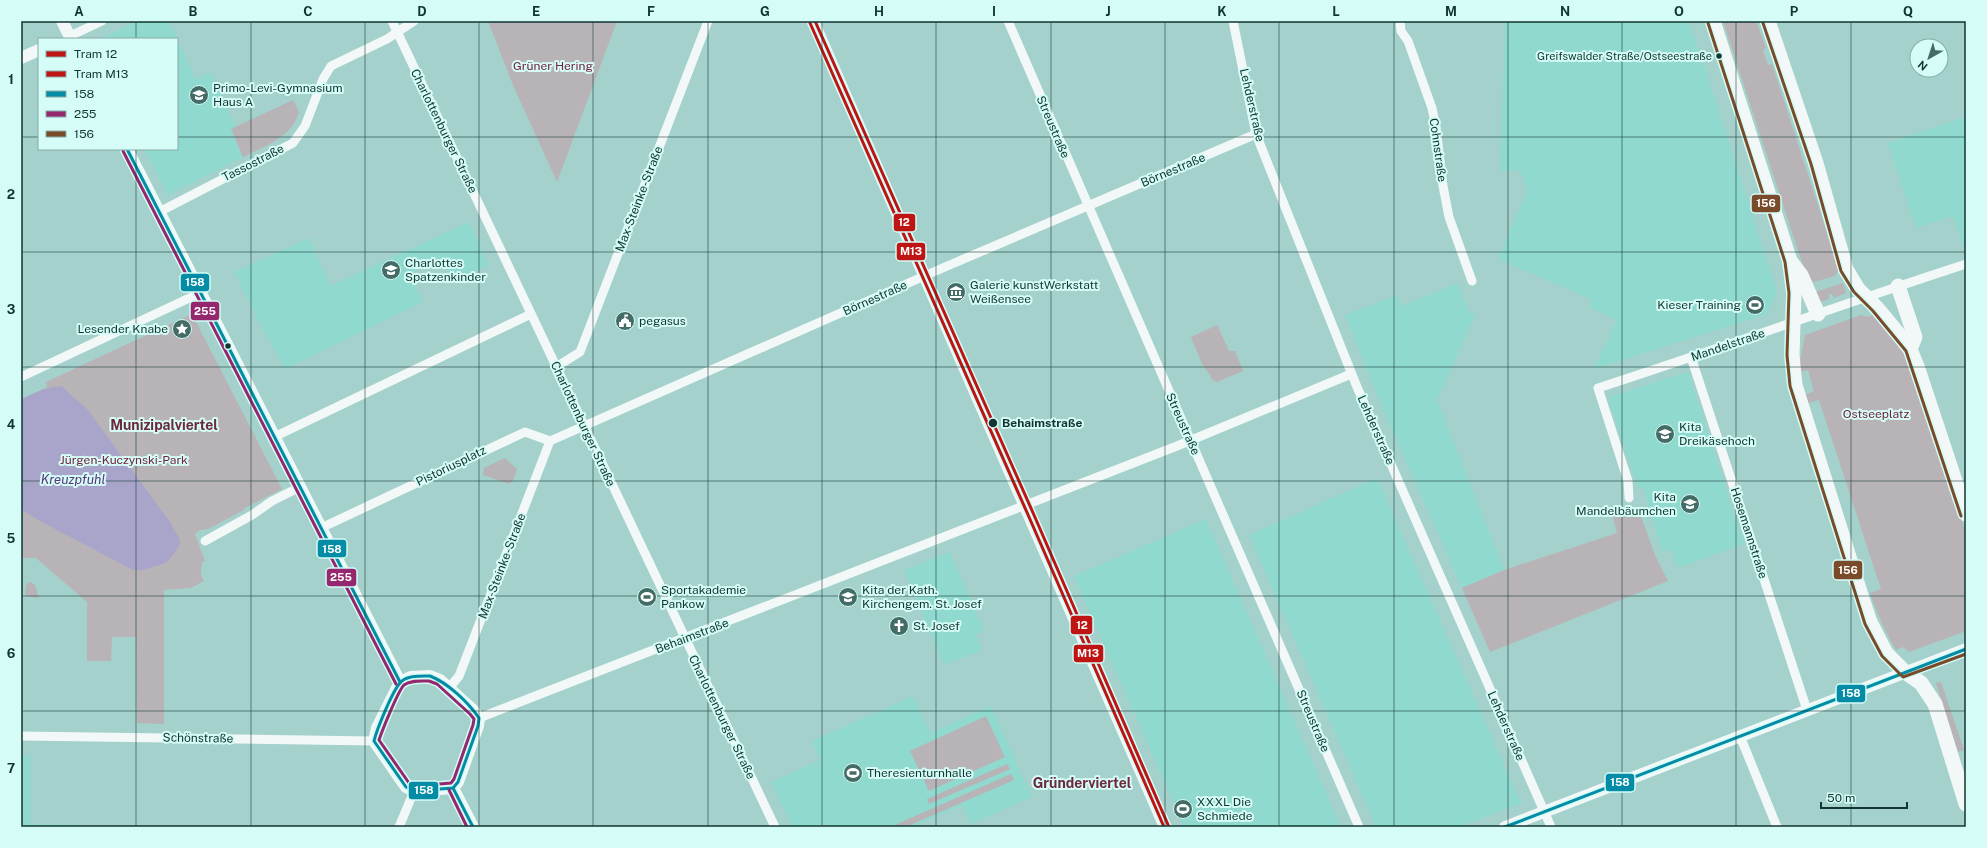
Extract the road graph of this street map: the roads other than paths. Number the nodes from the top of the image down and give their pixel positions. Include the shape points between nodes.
1 (62, 21) edge
2 (102, 21) edge
3 (392, 21) edge
4 (414, 21) edge
5 (708, 21) edge
6 (813, 21) edge
7 (1008, 21) edge
8 (1233, 21) edge
9 (1400, 21) edge
10 (1713, 21) edge
11 (1768, 21) edge
12 (397, 31) junction
13 (68, 38) edge
14 (38, 50) edge
15 (21, 58) edge
16 (1256, 134) junction
17 (128, 150) edge
18 (1088, 207) junction
19 (159, 212) junction
20 (1790, 261) junction
21 (1966, 264) edge
22 (925, 276) junction
23 (1472, 281) dead end
24 (1898, 286) junction
25 (200, 293) junction
26 (1865, 297) junction
27 (531, 314) junction
28 (1818, 314) junction
29 (1793, 324) junction
30 (1910, 349) junction
31 (1691, 357) junction
32 (556, 367) junction
33 (1351, 374) junction
34 (21, 378) edge
35 (584, 425) junction
36 (274, 437) junction
37 (1190, 440) junction
38 (550, 441) junction
39 (300, 487) junction
40 (1629, 498) dead end
41 (1025, 505) junction
42 (1966, 514) edge
43 (321, 528) junction
44 (205, 541) dead end
45 (685, 639) junction
46 (1966, 649) edge
47 (1905, 672) junction
48 (400, 682) junction
49 (450, 688) junction
50 (1807, 710) junction
51 (479, 718) junction
52 (21, 736) edge
53 (1740, 736) junction
54 (374, 741) junction
55 (452, 788) junction
56 (414, 791) junction
57 (1966, 804) edge
58 (1544, 812) junction
59 (399, 827) edge
60 (473, 827) edge
61 (775, 827) edge
62 (1165, 827) edge
63 (1359, 827) edge
64 (1505, 827) edge
65 (1551, 827) edge
66 (1777, 827) edge

1 - 13 street
2 - 13 street
3 - 12 street, Charlottenburger Straße
4 - 12 street, Tassostraße
5 - 32 street, Max-Steinke-Straße via 580,352
6 - 22 street
7 - 18 street, Streustraße
8 - 16 street, Lehderstraße
9 - 23 street, Cohnstraße via 1400,31 1408,41 1432,108 1449,217
10 - 20 main road
11 - 26 main road via 1816,163 1846,268
12 - 19 street, Tassostraße via 387,39 331,66 304,126 293,143
12 - 27 street, Charlottenburger Straße
14 - 15 street
16 - 18 street, Börnestraße
16 - 33 street, Lehderstraße
17 - 19 street
18 - 22 street, Börnestraße
18 - 37 street, Streustraße
19 - 25 street
20 - 28 main road via 1801,275
20 - 29 main road via 1794,293
21 - 24 street, Mandelstraße
22 - 35 street, Börnestraße
22 - 41 street
24 - 26 street, Mandelstraße
24 - 30 main road via 1915,337
25 - 34 street
25 - 36 street
26 - 28 street, Mandelstraße
26 - 30 main road
27 - 32 street, Charlottenburger Straße
27 - 36 street
28 - 29 street, Mandelstraße
29 - 31 street, Mandelstraße
29 - 47 main road via 1792,355 1795,385 1861,595 1878,641
30 - 42 main road
31 - 40 street, Mandelstraße via 1598,388 1628,482
31 - 50 street, Hosemannstraße
32 - 35 street, Charlottenburger Straße
33 - 37 street, Behaimstraße
33 - 58 street, Lehderstraße
35 - 38 street
35 - 45 street, Charlottenburger Straße
36 - 39 street
37 - 41 street, Behaimstraße
37 - 63 street, Streustraße
38 - 43 street, Pistoriusplatz via 525,432
38 - 49 street, Max-Steinke-Straße via 462,670
39 - 43 street
39 - 44 street
41 - 45 street, Behaimstraße
41 - 62 street
43 - 48 street
45 - 51 street, Behaimstraße
45 - 61 street, Charlottenburger Straße
46 - 47 street
47 - 50 street
47 - 57 main road via 1921,683 1935,704
48 - 49 street via 412,677 430,676
48 - 54 street via 377,728
49 - 51 street
50 - 53 street
51 - 55 street via 461,773
52 - 54 street, Schönstraße
53 - 58 street
53 - 66 street
54 - 56 street via 406,787
55 - 56 street
55 - 60 street
56 - 59 street
58 - 64 street
58 - 65 street, Lehderstraße

